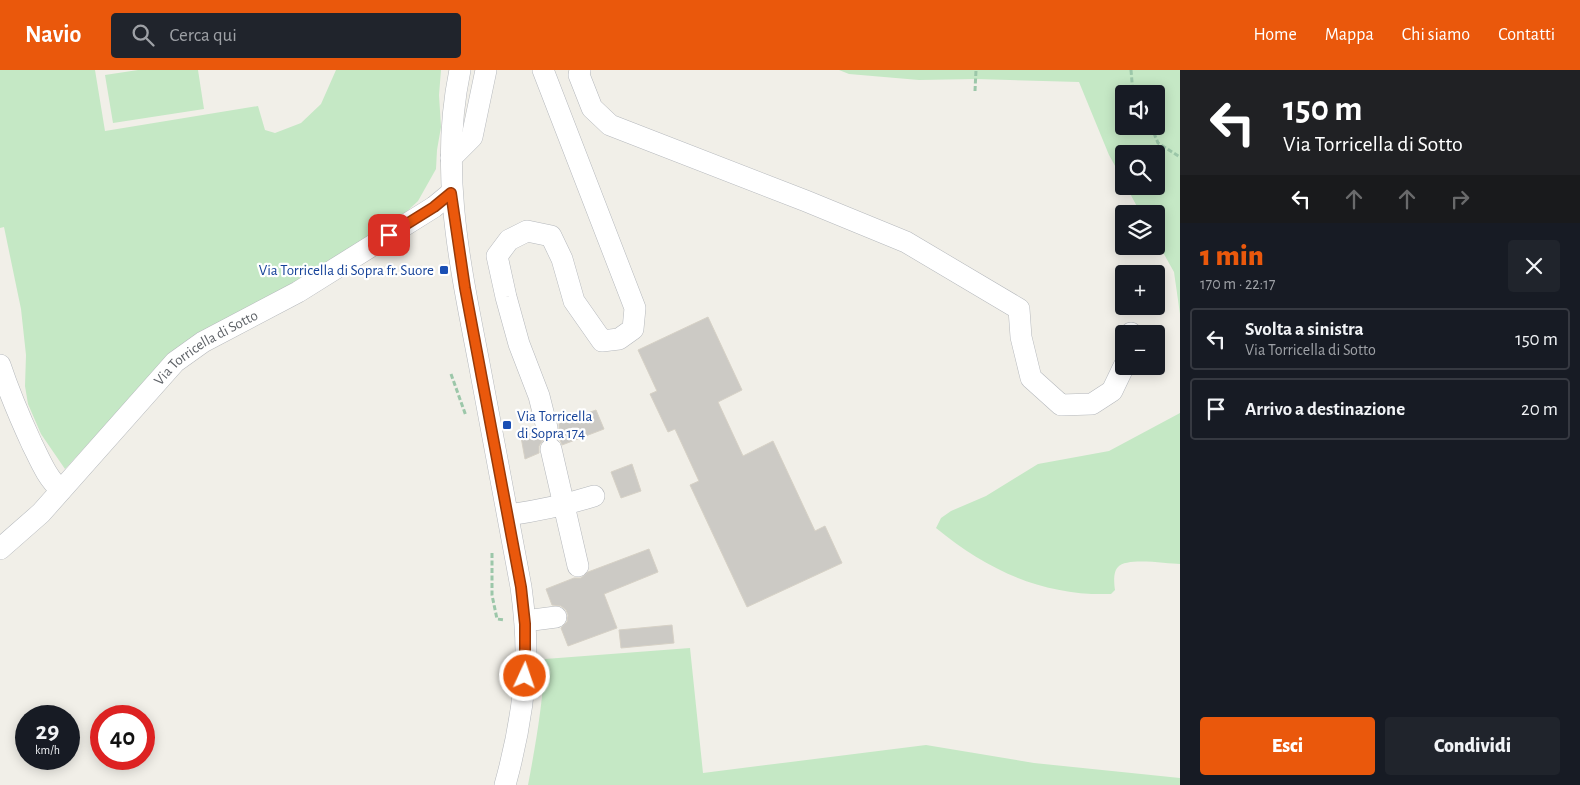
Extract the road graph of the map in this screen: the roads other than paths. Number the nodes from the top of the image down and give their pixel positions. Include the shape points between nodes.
1 (447, 70) edge
2 (460, 70) edge
3 (486, 70) edge
4 (543, 70) edge
5 (580, 70) edge
6 (452, 130) junction
7 (451, 158) junction
8 (451, 193) junction
9 (0, 364) edge
10 (1120, 375) edge
11 (547, 428) dead end
12 (551, 449) dead end
13 (61, 490) junction
14 (594, 496) dead end
15 (564, 505) junction
16 (508, 515) junction
17 (0, 549) edge
18 (578, 566) dead end
19 (556, 617) dead end
20 (525, 621) junction
21 (504, 785) edge

1 - 6 street via 445,93
2 - 6 street
3 - 7 street via 472,137
4 - 11 street via 635,308 633,330 619,339 602,341 574,301 562,259 550,236 527,231 509,240 497,256 519,344 539,396
5 - 10 street via 592,108 610,125 906,242 1019,309 1021,337 1031,378 1061,405 1092,404 1112,391
6 - 7 street
7 - 8 street
8 - 13 street, Via Torricella di Sotto via 434,207 298,292 203,342 175,362
8 - 16 street via 465,288
9 - 13 street via 38,457 53,483
12 - 15 street
13 - 17 street, Via Torricella di Sotto via 41,513
14 - 15 street
15 - 16 street
15 - 18 street
16 - 20 street
19 - 20 street
20 - 21 street via 525,676 520,720

